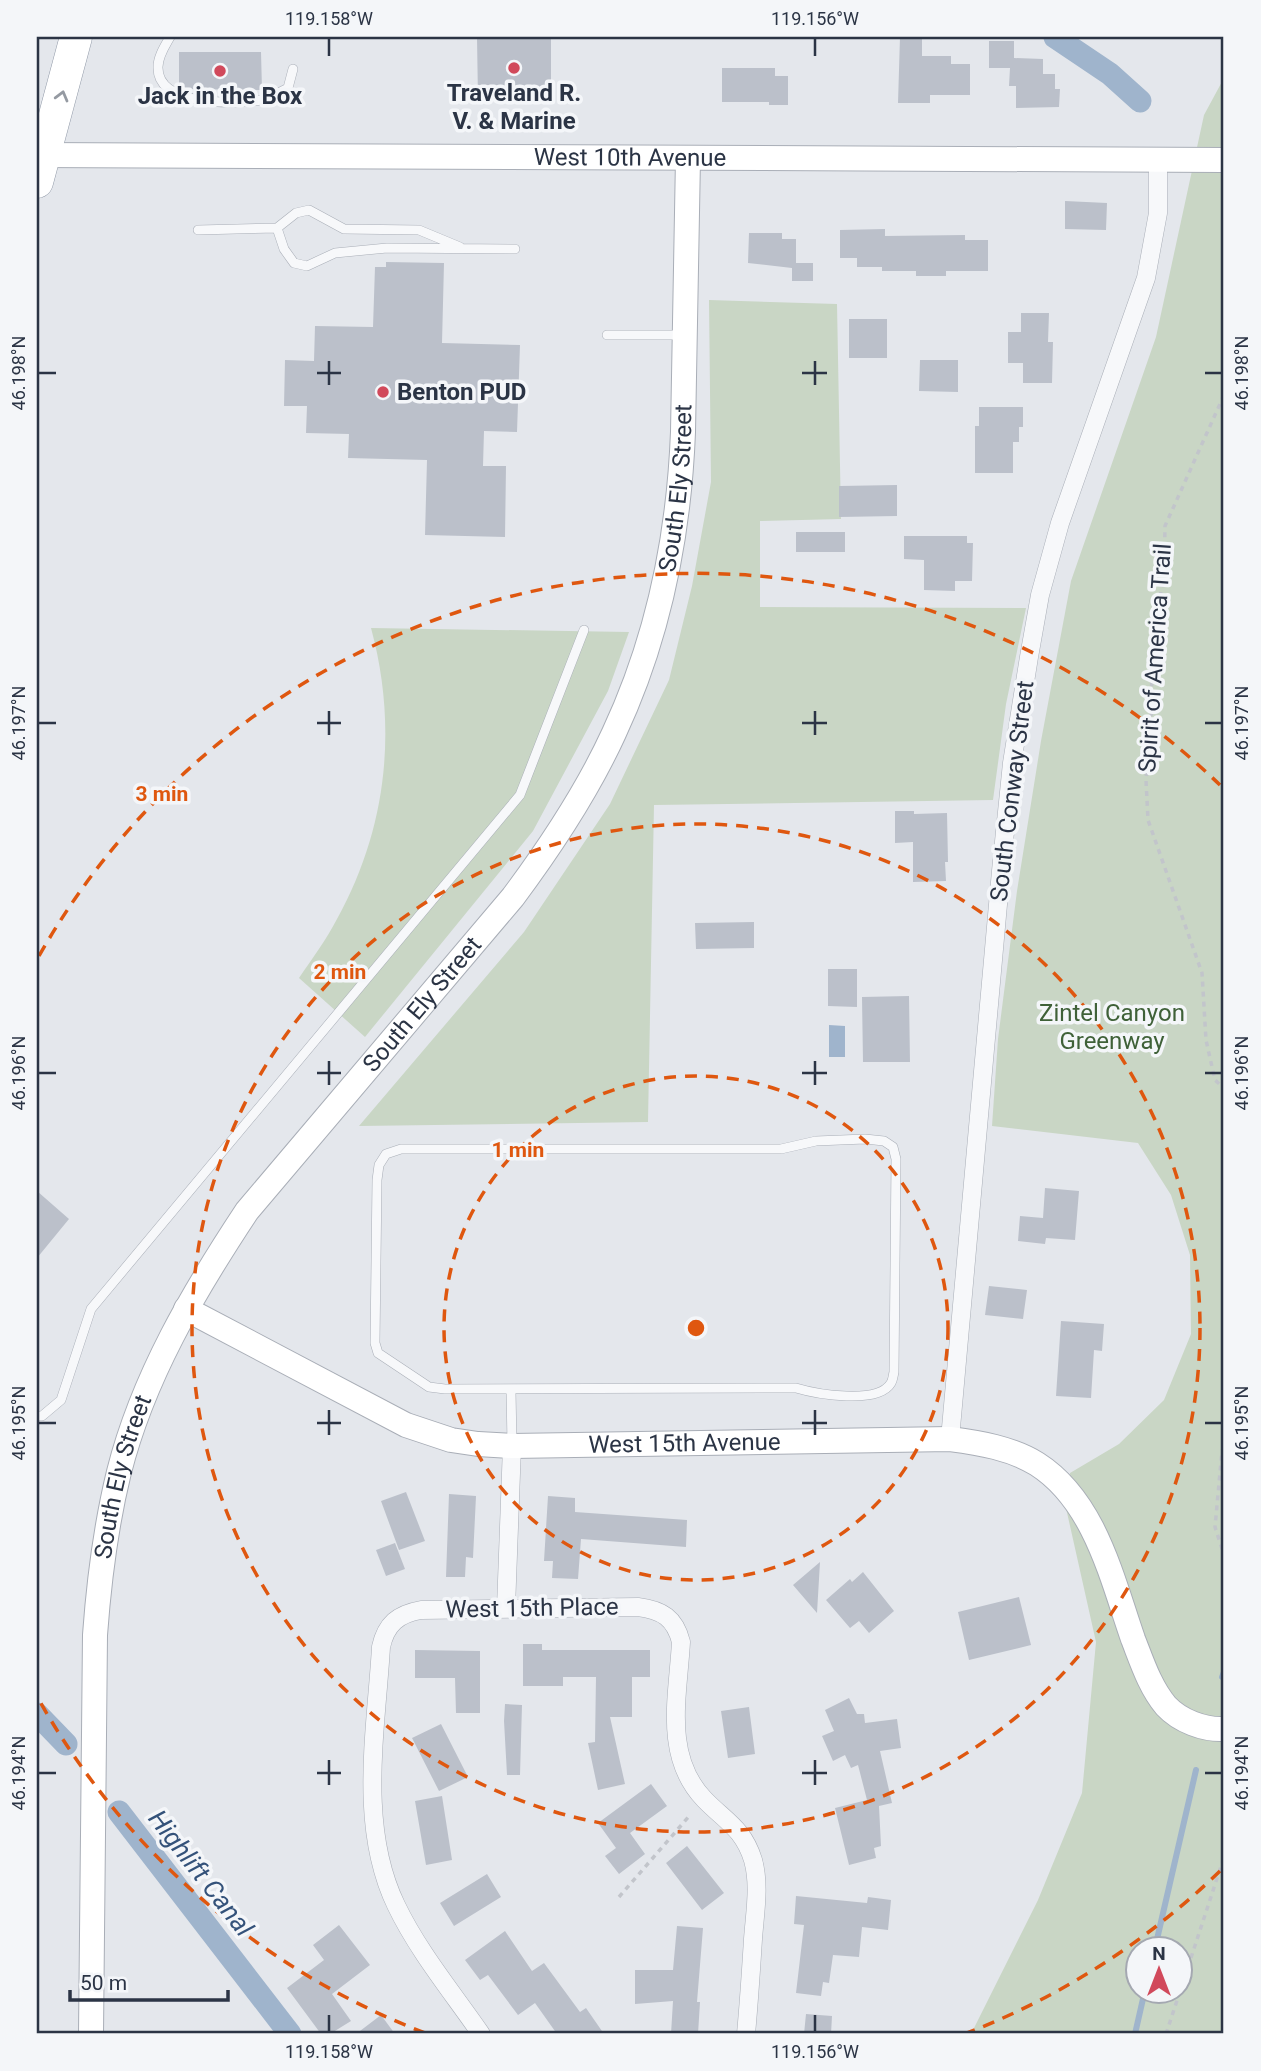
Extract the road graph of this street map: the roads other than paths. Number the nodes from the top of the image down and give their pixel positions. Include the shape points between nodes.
1 (76, 37) edge
2 (170, 37) edge
3 (293, 69) dead end
4 (688, 158) junction
5 (1158, 160) junction
6 (1214, 160) edge
7 (40, 164) edge
8 (277, 228) junction
9 (198, 230) dead end
10 (465, 249) junction
11 (515, 249) dead end
12 (607, 335) dead end
13 (685, 335) junction
14 (584, 630) dead end
15 (186, 1309) junction
16 (511, 1391) junction
17 (37, 1416) edge
18 (950, 1439) junction
19 (512, 1446) junction
20 (506, 1608) junction
21 (1224, 1729) edge
22 (91, 2034) edge
23 (481, 2034) edge
24 (746, 2034) edge

7 -> 1 highway
2 - 3 lane via 159,58 159,78 184,97 264,100 288,88
4 - 5 street, West 10th Avenue
4 - 7 street, West 10th Avenue
4 - 13 street, South Ely Street
5 - 6 street, West 10th Avenue
5 - 18 street, South Conway Street via 1158,213 1146,278 1060,523 1028,657 1001,871
8 - 9 lane
8 - 10 lane via 296,213 309,210 344,229 419,230
8 - 10 lane via 294,263 307,267 335,253
10 - 11 lane
12 - 13 lane
13 - 15 street, South Ely Street via 682,472 674,533 641,668 608,746 545,854 513,897 247,1211
14 - 17 lane via 520,795 91,1309 61,1400
15 - 19 street, West 15th Avenue via 406,1426 451,1440
15 - 22 street, South Ely Street via 134,1424 100,1575 95,1635
16 - 16 lane via 796,1388 834,1396 877,1393 891,1384 894,1372 893,1147 865,1139 816,1141 781,1149 401,1149 386,1154 377,1180 374,1343 378,1353 429,1387
16 - 19 lane
18 - 19 street, West 15th Avenue
18 - 21 street, West 15th Avenue via 1012,1452 1055,1478 1093,1531 1145,1670 1167,1706 1195,1724
19 - 20 street
20 - 23 street, West 15th Place via 421,1610 401,1615 384,1634 381,1647 373,1789 380,1861 409,1928
20 - 24 street, West 15th Place via 638,1607 653,1609 678,1629 675,1731 684,1771 704,1799 738,1829 757,1877

